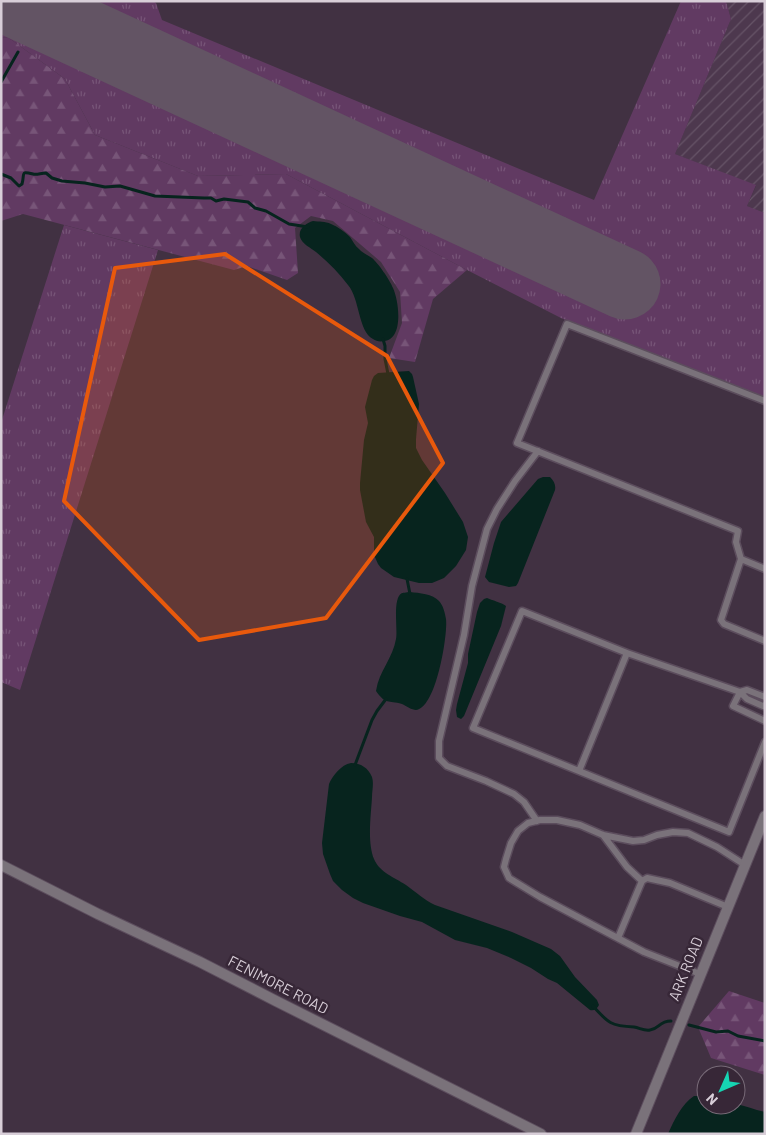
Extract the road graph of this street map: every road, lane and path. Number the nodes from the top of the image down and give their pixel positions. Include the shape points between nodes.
1 (765, 401) edge
2 (538, 451) junction
3 (741, 559) junction
4 (765, 569) edge
5 (765, 641) edge
6 (627, 653) junction
7 (740, 692) junction
8 (765, 697) edge
9 (765, 705) edge
10 (765, 721) edge
11 (765, 742) edge
12 (579, 771) junction
13 (765, 816) edge
14 (537, 821) junction
15 (603, 835) junction
16 (1, 865) edge
17 (745, 865) junction
18 (642, 881) junction
19 (728, 907) junction
20 (618, 938) junction
21 (700, 974) junction
22 (541, 1134) edge
23 (636, 1134) edge

1 - 2 lane via 567,324 516,443
2 - 3 lane via 738,531 736,542
2 - 14 lane via 497,509 487,529 439,742 439,758 447,766 514,794
3 - 4 lane
3 - 5 lane via 722,620 724,624
6 - 7 lane
6 - 12 lane
6 - 12 lane via 522,611 473,728
7 - 8 lane via 747,690
7 - 9 lane via 747,699
7 - 10 lane via 733,706
11 - 12 lane via 729,832
13 - 17 street, ARK ROAD
14 - 15 lane via 557,820
14 - 20 lane via 528,822 511,844 504,867 509,878
15 - 17 lane via 644,840 673,832 688,833
15 - 18 lane
16 - 22 street, FENIMORE ROAD
17 - 19 street, ARK ROAD
18 - 19 lane via 647,878 670,883
18 - 20 lane
19 - 21 street, ARK ROAD
20 - 21 lane
21 - 23 street, ARK ROAD

